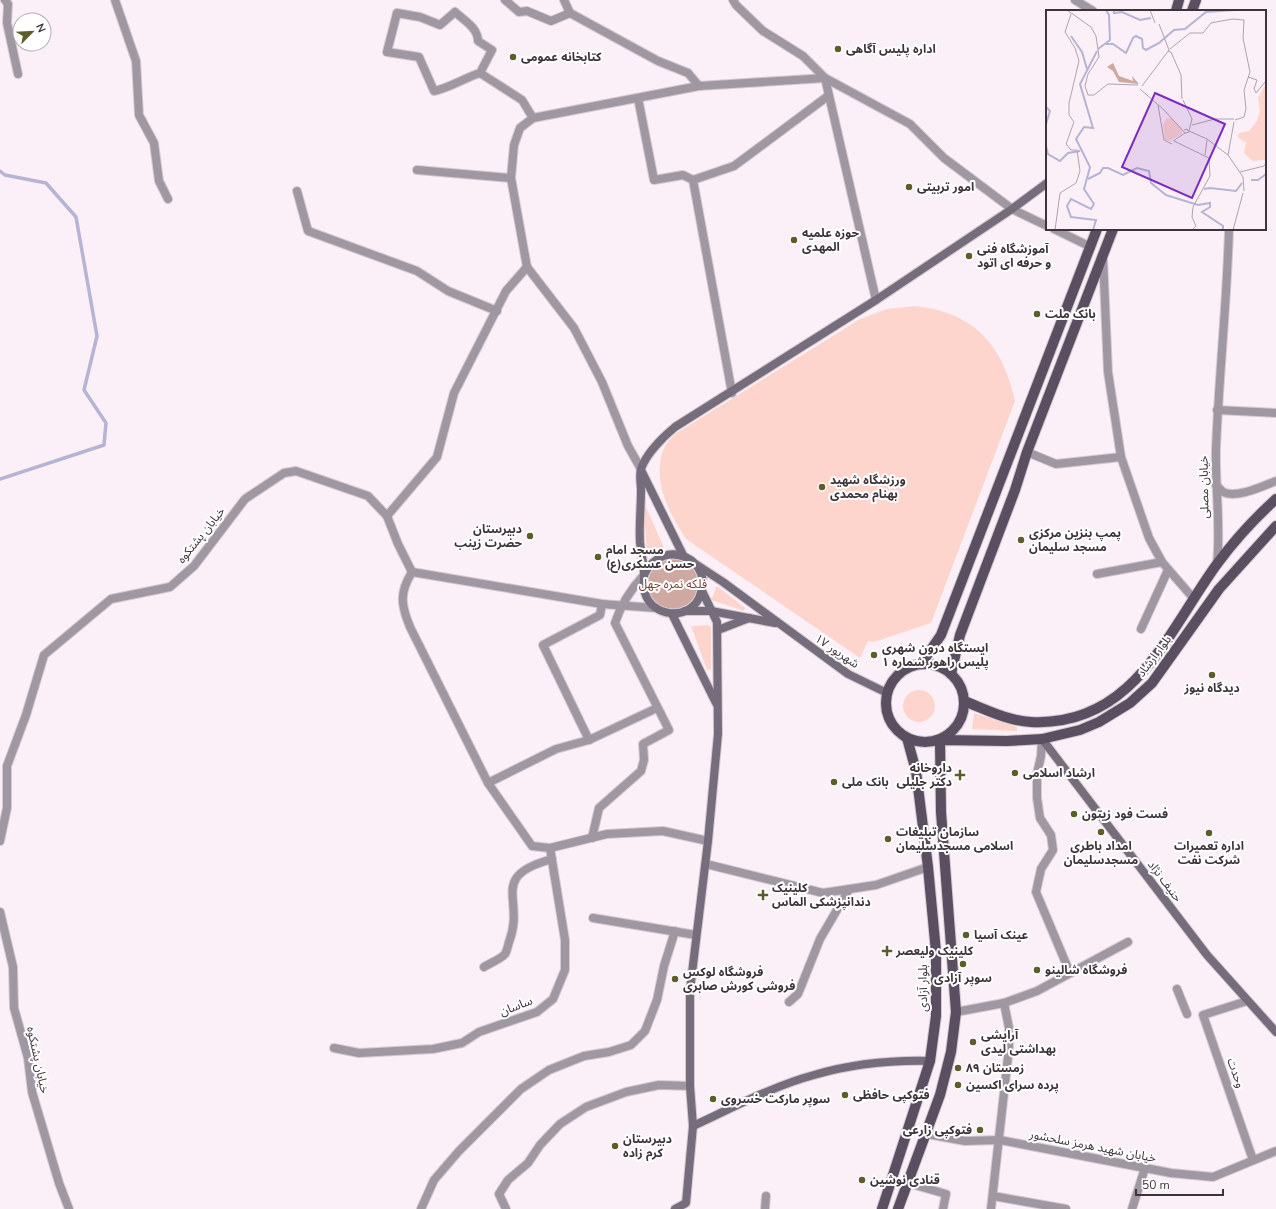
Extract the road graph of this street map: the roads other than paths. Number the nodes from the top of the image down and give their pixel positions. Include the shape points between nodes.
1 (5, 0) edge
2 (115, 0) edge
3 (505, 0) edge
4 (564, 0) edge
5 (734, 0) edge
6 (1076, 0) edge
7 (1180, 0) edge
8 (1196, 0) edge
9 (1091, 10) edge
10 (1176, 10) edge
11 (1192, 10) edge
12 (570, 13) junction
13 (480, 73) junction
14 (18, 74) dead end
15 (825, 78) junction
16 (699, 86) junction
17 (828, 96) junction
18 (638, 98) junction
19 (533, 118) junction
20 (417, 170) dead end
21 (511, 178) junction
22 (694, 180) junction
23 (1046, 184) edge
24 (297, 191) dead end
25 (168, 199) dead end
26 (1012, 209) junction
27 (1046, 226) edge
28 (1056, 230) edge
29 (1097, 230) edge
30 (1113, 230) edge
31 (1229, 230) edge
32 (1091, 247) junction
33 (1103, 256) junction
34 (527, 267) junction
35 (876, 300) junction
36 (497, 311) junction
37 (732, 392) junction
38 (1217, 410) junction
39 (1276, 413) edge
40 (1027, 452) junction
41 (1121, 457) junction
42 (641, 470) junction
43 (1276, 481) edge
44 (1216, 484) junction
45 (1276, 499) edge
46 (387, 516) junction
47 (1276, 526) edge
48 (683, 555) junction
49 (1162, 562) junction
50 (1217, 564) junction
51 (696, 565) junction
52 (1168, 570) junction
53 (412, 572) junction
54 (1097, 574) dead end
55 (644, 575) junction
56 (1208, 578) junction
57 (1219, 589) junction
58 (702, 590) junction
59 (1194, 599) junction
60 (602, 604) junction
61 (620, 606) junction
62 (656, 608) junction
63 (711, 610) junction
64 (685, 611) junction
65 (672, 614) junction
66 (751, 618) junction
67 (777, 624) junction
68 (1141, 629) dead end
69 (718, 630) junction
70 (921, 664) junction
71 (952, 674) junction
72 (887, 693) junction
73 (964, 701) junction
74 (717, 704) junction
75 (657, 708) junction
76 (907, 738) junction
77 (1042, 739) junction
78 (590, 740) junction
79 (940, 740) junction
80 (488, 783) junction
81 (592, 838) junction
82 (708, 840) junction
83 (0, 841) edge
84 (550, 848) junction
85 (552, 859) junction
86 (706, 864) junction
87 (928, 867) junction
88 (848, 891) junction
89 (0, 912) edge
90 (593, 918) dead end
91 (675, 931) junction
92 (696, 934) junction
93 (1128, 942) dead end
94 (484, 967) dead end
95 (1070, 973) junction
96 (1177, 988) dead end
97 (1248, 1001) junction
98 (789, 1002) dead end
99 (1004, 1003) junction
100 (956, 1012) junction
101 (1187, 1014) dead end
102 (1276, 1032) edge
103 (334, 1048) dead end
104 (930, 1061) junction
105 (690, 1086) junction
106 (693, 1126) junction
107 (927, 1134) junction
108 (1000, 1140) junction
109 (1276, 1151) edge
110 (1253, 1160) junction
111 (1144, 1168) junction
112 (908, 1183) junction
113 (766, 1196) dead end
114 (993, 1196) junction
115 (686, 1206) edge
116 (69, 1209) edge
117 (421, 1209) edge
118 (506, 1209) edge
119 (675, 1209) edge
120 (765, 1209) edge
121 (882, 1209) edge
122 (898, 1209) edge
123 (943, 1209) edge
124 (991, 1209) edge
125 (1066, 1209) edge
126 (1132, 1209) edge

1 - 14 street via 8,4 7,23
2 - 25 street via 136,61 140,115 154,143 159,181
3 - 12 street via 519,12 527,11 551,21
4 - 12 street
5 - 15 street via 763,31 803,56
6 - 9 street
7 - 10 main road
8 - 11 main road
12 - 16 street via 658,61 688,73
13 - 13 street via 492,50 478,41 478,35 471,26 454,12 440,25 397,13 387,52 419,57 434,91
13 - 19 street via 522,100
15 - 16 street
15 - 17 street
15 - 26 street via 910,124 944,158
16 - 18 street
17 - 22 street via 734,166
17 - 35 street
18 - 19 street
18 - 22 street via 654,180 683,175
19 - 21 street via 520,128 514,145
20 - 21 street
21 - 34 street
22 - 37 street
23 - 26 main road
24 - 36 street via 308,231 417,271 448,291
26 - 27 street
26 - 35 main road
28 - 32 street
29 - 32 main road
30 - 33 main road
31 - 38 street, خیابان مصلی
32 - 70 main road via 941,635
33 - 40 main road
33 - 41 street via 1108,372
34 - 36 street via 506,291
34 - 42 street via 574,328 602,382 628,446
35 - 37 main road
36 - 46 street via 454,392 437,457
37 - 42 main road via 675,427 659,440
38 - 39 street
38 - 44 street, خیابان مصلی
40 - 41 street via 1056,464
40 - 71 main road via 960,636
41 - 49 street via 1149,538
42 - 48 main road
42 - 55 main road via 640,541
43 - 44 street via 1250,491 1233,494 1223,492
44 - 50 street, خیابان مصلی
45 - 50 main road, بلوار ارشاد via 1260,513
46 - 53 street, خیابان پشتکوه
46 - 83 street, خیابان پشتکوه via 368,496 296,471 284,473 245,498 194,566 170,587 112,599 44,655 7,766 7,808
47 - 57 main road, بلوار ارشاد
48 - 51 main road
48 - 55 main road via 664,555 648,566
49 - 52 street
49 - 54 street
50 - 56 main road, بلوار ارشاد
51 - 58 main road via 703,582
51 - 67 main road, ۱۷ شهریور via 723,582
52 - 59 street
52 - 68 street
53 - 60 street
53 - 80 street via 404,585 402,607
55 - 61 street
55 - 62 main road via 645,593 649,602
56 - 57 main road
56 - 59 main road, بلوار ارشاد
57 - 77 main road, بلوار ارشاد via 1152,684 1130,703 1080,730
58 - 63 main road
58 - 64 main road via 693,606
59 - 73 main road, بلوار ارشاد via 1138,678 1117,697 1081,716 1031,722 1013,719
60 - 61 street
60 - 78 street via 600,615 543,645
61 - 62 street
61 - 75 street via 615,623
62 - 65 main road
63 - 64 main road
63 - 66 main road
63 - 69 main road
64 - 65 main road
65 - 74 main road
66 - 67 main road
66 - 69 main road
67 - 72 main road, ۱۷ شهریور via 848,674
69 - 74 main road
70 - 71 main road via 937,666
70 - 72 main road via 899,673
71 - 73 main road via 962,691
72 - 76 main road via 889,719 896,730
73 - 79 main road via 963,713 958,724
74 - 82 main road via 718,734
75 - 78 street
75 - 81 street via 669,730 643,744 644,760 640,771 599,808
76 - 79 main road via 918,742
76 - 87 main road, بلوار آزادی via 916,771
77 - 79 main road, بلوار ارشاد
77 - 95 street via 1037,774 1037,798 1040,818 1052,835 1053,850 1041,869 1036,892
77 - 97 main road, حنیف نژاد via 1207,955
78 - 80 street via 556,749
79 - 100 main road via 941,812
80 - 84 street via 532,846
81 - 82 street via 607,834 663,831
81 - 84 street
82 - 86 main road
84 - 85 street, ساسان
85 - 94 street via 533,864 519,873 512,886 512,936 505,954
85 - 103 street, ساسان via 565,940 566,970 553,999 537,1012 479,1032 462,1043 433,1049 360,1052
86 - 88 street via 823,893
86 - 92 main road
87 - 88 street via 876,885
87 - 104 main road, بلوار آزادی via 936,952 936,1009
88 - 98 street via 820,939 798,994
89 - 116 street, خیابان پشتکوه via 13,967 14,1008 28,1058 32,1092
90 - 91 street
91 - 92 street
91 - 117 street via 657,1000 645,1031 631,1045 584,1056 549,1070 521,1088 434,1180
92 - 105 main road via 690,990
93 - 95 street
95 - 99 street via 1037,991
96 - 101 street
97 - 102 main road, حنیف نژاد
97 - 110 street, وحدت via 1203,1015
99 - 100 street
99 - 108 street via 1009,1028 1009,1048 1000,1116
100 - 107 main road via 951,1052
104 - 106 main road via 858,1066 814,1075
104 - 121 main road, بلوار آزادی
105 - 106 main road
105 - 118 street via 658,1085 626,1092 586,1107 560,1124 540,1145 528,1163 508,1180 499,1194
106 - 115 main road
107 - 108 street, خیابان شهید هرمز سلحشور via 965,1141
107 - 112 main road
108 - 111 street, خیابان شهید هرمز سلحشور
108 - 114 street
109 - 110 street
110 - 111 street, خیابان شهید هرمز سلحشور via 1213,1177
111 - 126 street
112 - 122 main road
112 - 123 street via 946,1194
113 - 120 street
114 - 124 street
114 - 125 street
115 - 119 main road

